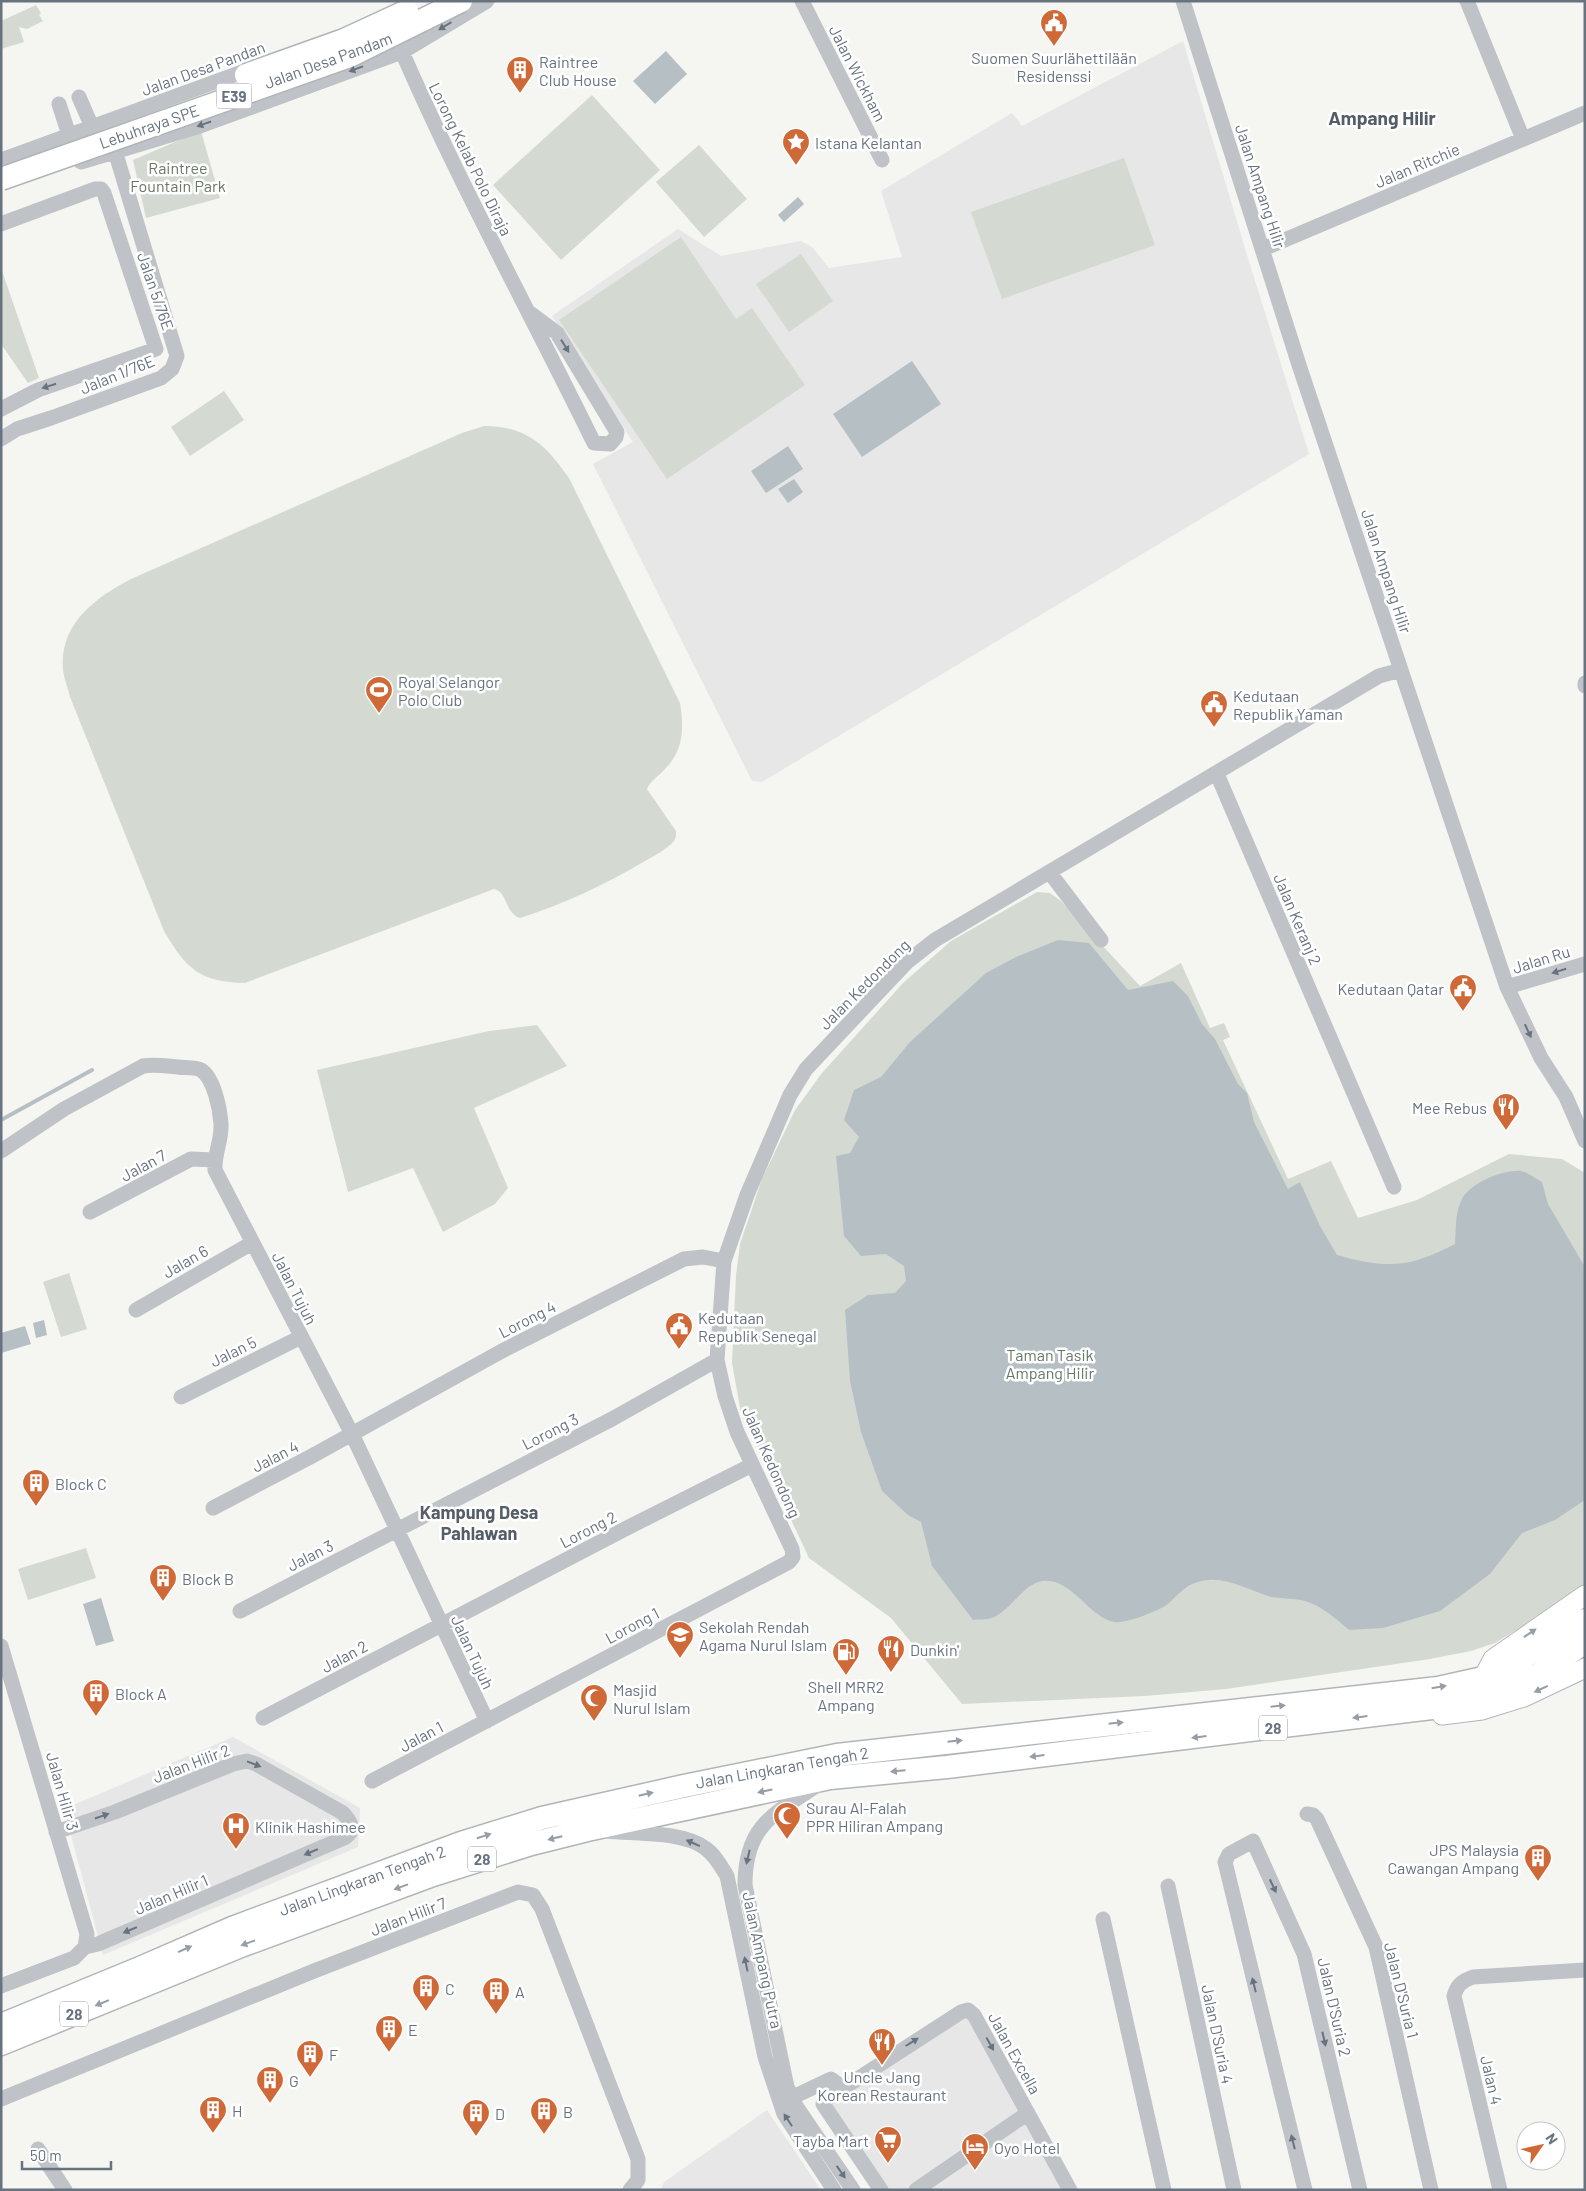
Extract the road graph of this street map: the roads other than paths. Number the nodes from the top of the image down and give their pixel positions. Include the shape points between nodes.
1 (414, 1) edge
2 (429, 1) edge
3 (461, 1) edge
4 (487, 1) edge
5 (802, 1) edge
6 (1183, 1) edge
7 (1467, 1) edge
8 (387, 16) junction
9 (402, 52) junction
10 (79, 97) dead end
11 (59, 104) dead end
12 (1585, 114) edge
13 (92, 127) junction
14 (69, 135) junction
15 (1523, 139) junction
16 (115, 151) junction
17 (1, 160) edge
18 (882, 160) dead end
19 (1, 165) edge
20 (1, 179) edge
21 (1, 188) edge
22 (1, 224) edge
23 (1263, 249) junction
24 (530, 314) junction
25 (1, 409) edge
26 (1, 439) edge
27 (1401, 670) junction
28 (1217, 774) junction
29 (1050, 873) junction
30 (1101, 940) dead end
31 (1585, 964) edge
32 (1507, 987) junction
33 (1585, 1141) edge
34 (2, 1150) edge
35 (214, 1160) junction
36 (1394, 1188) dead end
37 (90, 1212) dead end
38 (252, 1243) junction
39 (724, 1261) junction
40 (136, 1310) dead end
41 (301, 1337) junction
42 (717, 1360) junction
43 (181, 1397) dead end
44 (352, 1434) junction
45 (752, 1465) junction
46 (213, 1508) dead end
47 (397, 1530) junction
48 (793, 1557) joint
49 (1585, 1595) edge
50 (240, 1611) dead end
51 (441, 1625) junction
52 (1584, 1628) edge
53 (1, 1646) edge
54 (1585, 1668) edge
55 (1483, 1678) junction
56 (1391, 1714) junction
57 (263, 1718) dead end
58 (486, 1721) junction
59 (830, 1778) junction
60 (372, 1781) dead end
61 (1307, 1814) dead end
62 (352, 1828) joint
63 (587, 1830) junction
64 (56, 1832) junction
65 (1168, 1886) dead end
66 (1104, 1919) dead end
67 (85, 1947) junction
68 (1585, 1970) edge
69 (144, 1976) junction
70 (3, 1981) edge
71 (1, 2025) edge
72 (1, 2044) edge
73 (842, 2087) junction
74 (791, 2098) junction
75 (1, 2099) edge
76 (1028, 2113) junction
77 (38, 2149) dead end
78 (65, 2190) edge
79 (630, 2190) edge
80 (834, 2190) edge
81 (853, 2190) edge
82 (881, 2190) edge
83 (916, 2190) edge
84 (1070, 2190) edge
85 (1164, 2190) edge
86 (1234, 2190) edge
87 (1305, 2190) edge
88 (1360, 2190) edge
89 (1431, 2190) edge
90 (1500, 2190) edge

1 - 8 street, Jalan Desa Pandan
2 - 19 highway, Lebuhraya SPE / E39, bridge via 344,40
3 - 20 highway, Lebuhraya SPE / E39, bridge via 350,56
4 -> 9 street, Jalan Desa Pandam
5 - 18 street, Jalan Wickham
6 - 23 street, Jalan Ampang Hilir
7 - 15 street
8 - 9 street, Lorong Kelab Polo Diraja
8 - 13 street, Jalan Desa Pandan via 341,36
9 -> 16 street, Jalan Desa Pandam via 200,126
9 - 24 street, Lorong Kelab Polo Diraja via 422,101
10 - 13 street
11 - 14 street
12 - 15 street, Jalan Ritchie
13 - 14 street, Jalan Desa Pandan
14 - 17 street, Jalan Desa Pandan
15 - 23 street, Jalan Ritchie
16 - 21 street
16 - 26 street, Jalan 1/76E via 177,356 172,369 161,378 17,429
22 -> 25 street, Jalan 5/76E via 101,189 156,349 38,390
23 - 27 street, Jalan Ampang Hilir
24 -> 24 street, Lorong Kelab Polo Diraja via 557,333 617,432 610,444 594,443
27 - 28 street, Jalan Kedondong via 1380,676
27 - 32 street, Jalan Ampang Hilir
28 - 29 street, Jalan Kedondong
28 - 36 street, Jalan Keranj 2
29 - 30 street
29 - 39 street, Jalan Kedondong via 921,951 806,1069 790,1095 747,1195
31 -> 32 street, Jalan Ru
32 -> 33 street, Jalan Ampang Hilir via 1541,1058 1566,1097
34 - 35 street via 132,1070 153,1064 199,1069 209,1078 221,1124
35 - 37 street, Jalan 7 via 191,1159
35 - 38 street, Jalan Tujuh via 215,1170
38 - 40 street, Jalan 6
38 - 41 street, Jalan Tujuh
39 - 42 street, Jalan Kedondong
39 - 44 street, Lorong 4 via 703,1257 684,1259 502,1351
41 - 43 street, Jalan 5
41 - 44 street, Jalan Tujuh
42 - 45 street, Jalan Kedondong via 731,1414
42 - 47 street, Lorong 3 via 612,1419
44 - 46 street, Jalan 4
44 - 47 street, Jalan Tujuh
45 - 48 street, Jalan Kedondong
45 - 51 street, Lorong 2
47 - 50 street, Jalan 3
47 - 51 street, Jalan Tujuh
48 - 58 street, Lorong 1 via 789,1562
55 -> 49 main road via 1493,1659
51 - 57 street, Jalan 2
51 - 58 street, Jalan Tujuh
52 - 55 highway, Jalan Lingkaran Tengah 2 / 28
52 - 56 highway, Jalan Lingkaran Tengah 2 / 28 via 1538,1675 1489,1695
53 - 64 street, Jalan Hilir 3
54 -> 56 main road via 1524,1697 1482,1710 1442,1715
69 -> 55 highway, Jalan Lingkaran Tengah 2 / 28 via 232,1928 461,1843 542,1818 693,1784 837,1755 1438,1688
56 -> 59 highway, Jalan Lingkaran Tengah 2 / 28
58 - 60 street, Jalan 1
59 -> 63 highway, Jalan Lingkaran Tengah 2 / 28
59 -> 74 street, Jalan Ampang Putra via 768,1819 756,1833 745,1867 745,1885 771,2016
61 - 89 street, Jalan D'Suria 1 via 1317,1819 1376,1948
64 -> 62 street, Jalan Hilir 2 via 247,1761 343,1813
62 -> 67 street, Jalan Hilir 1 via 346,1837
63 -> 69 highway, Jalan Lingkaran Tengah 2 / 28 via 433,1875 241,1946
80 -> 63 street, Jalan Ampang Putra via 784,2114 772,2083 728,1876 719,1862 705,1848 690,1840
64 - 67 street, Jalan Hilir 3 via 87,1934
65 - 86 street, Jalan D'Suria 4
66 - 85 street
67 - 70 street, Jalan Hilir 1 via 74,1958
68 - 90 street, Jalan 4 via 1473,1977 1457,1986 1454,1996
69 - 71 highway, Jalan Lingkaran Tengah 2 / 28
69 -> 72 highway, Jalan Lingkaran Tengah 2 / 28
73 - 74 street via 831,2079
73 -> 76 street, Jalan Excella via 968,2010 974,2015
73 - 82 street via 823,2104
74 -> 81 street, Jalan Ampang Putra
75 - 79 street, Jalan Hilir 7 via 518,1892 533,1895 542,1909 638,2159 638,2180
76 - 83 street
76 - 84 street, Jalan Excella
77 - 78 street
87 -> 88 street, Jalan D'Suria 2 via 1224,1862 1230,1854 1253,1841 1304,1954

